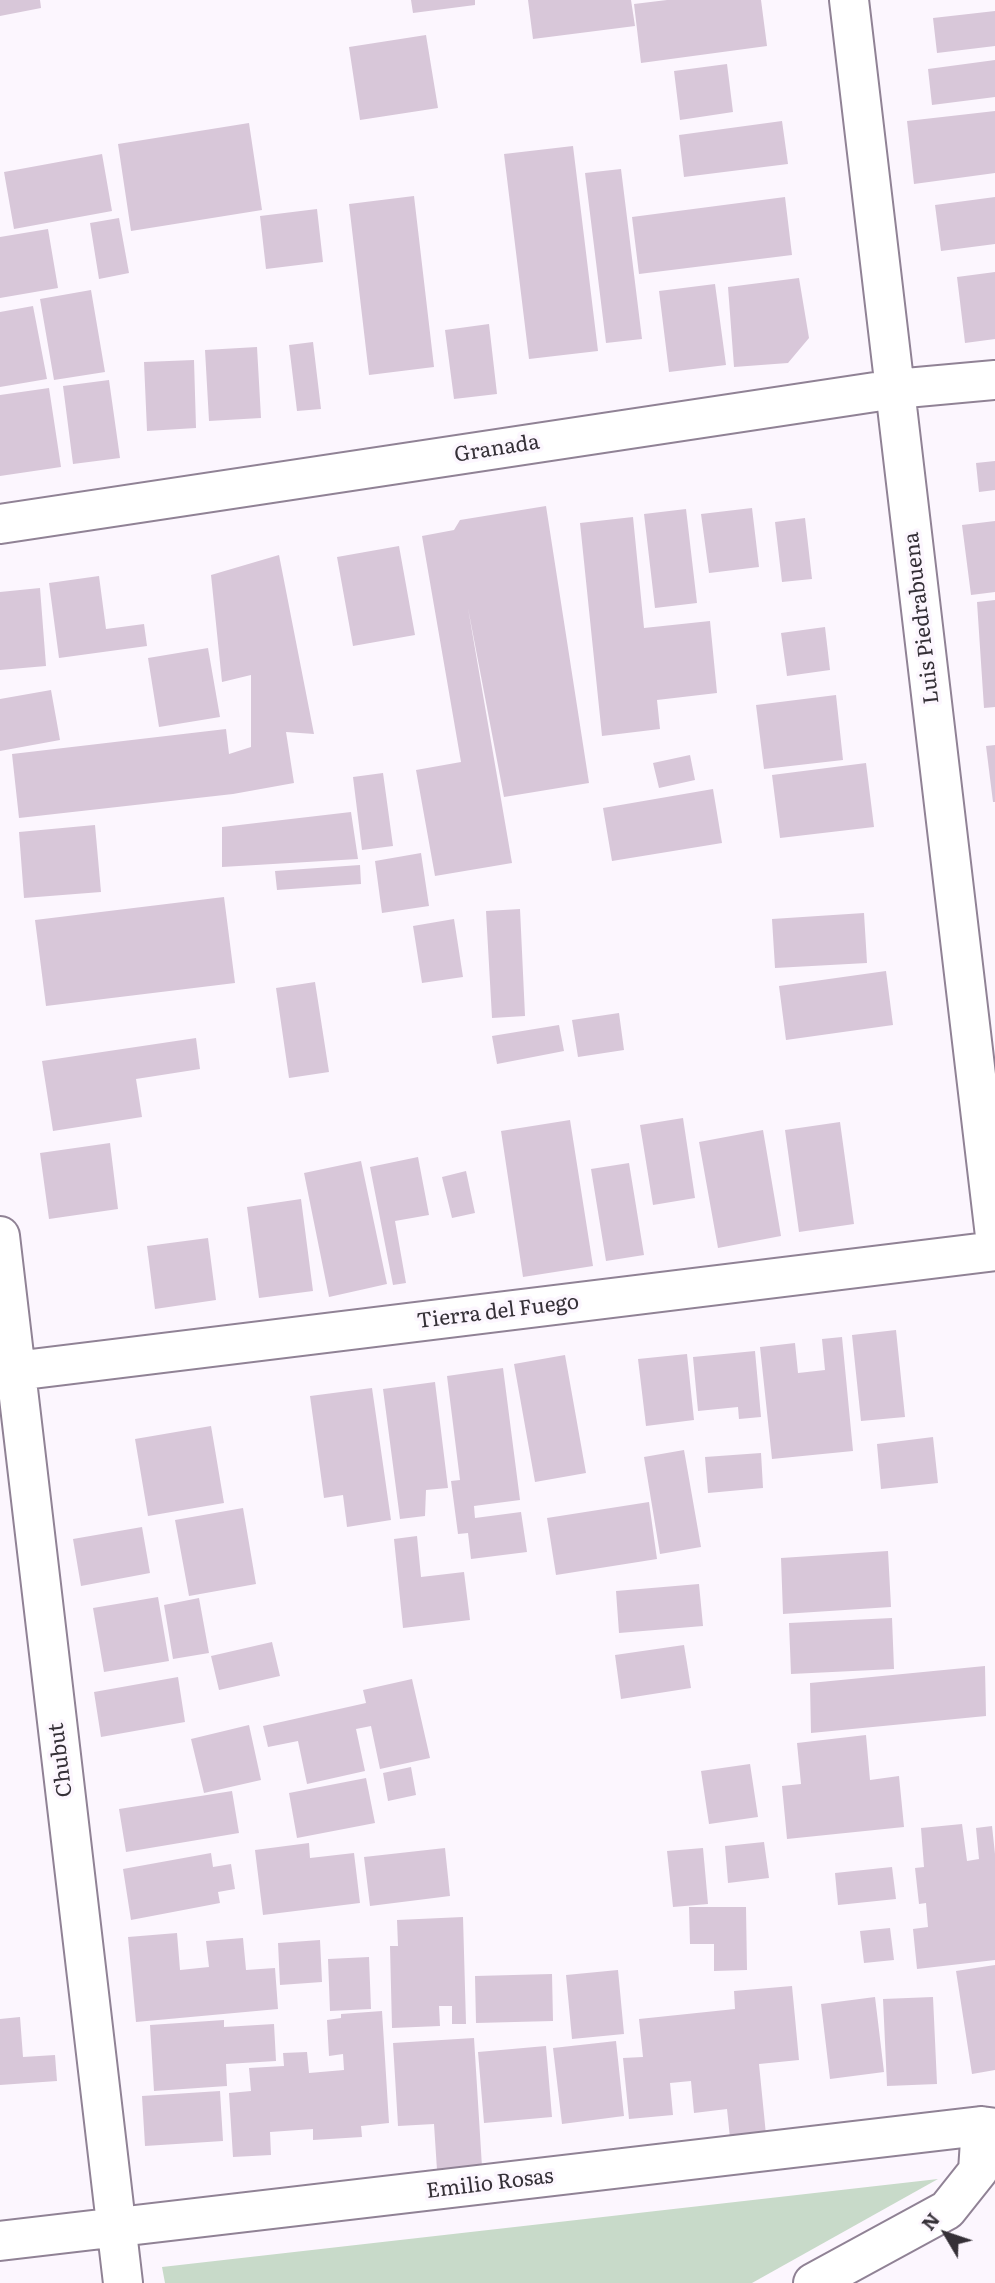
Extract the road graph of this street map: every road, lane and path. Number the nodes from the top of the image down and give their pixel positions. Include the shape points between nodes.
1 (849, 0) edge
2 (995, 380) edge
3 (895, 389) junction
4 (0, 524) edge
5 (0, 1236) edge
6 (995, 1236) edge
7 (995, 1251) edge
8 (8, 1373) edge
9 (990, 2125) edge
10 (117, 2227) junction
11 (0, 2241) edge
12 (123, 2283) edge
13 (813, 2283) edge

1 - 3 street, Luis Piedrabuena
2 - 3 street, Granada
3 - 4 street, Granada
3 - 6 street, Luis Piedrabuena
5 - 8 street, Chubut
7 - 8 street, Tierra del Fuego
8 - 10 street, Chubut
9 - 10 street, Emilio Rosas
9 - 13 street via 978,2171 947,2210
10 - 11 street, Emilio Rosas
10 - 12 street, Chubut

